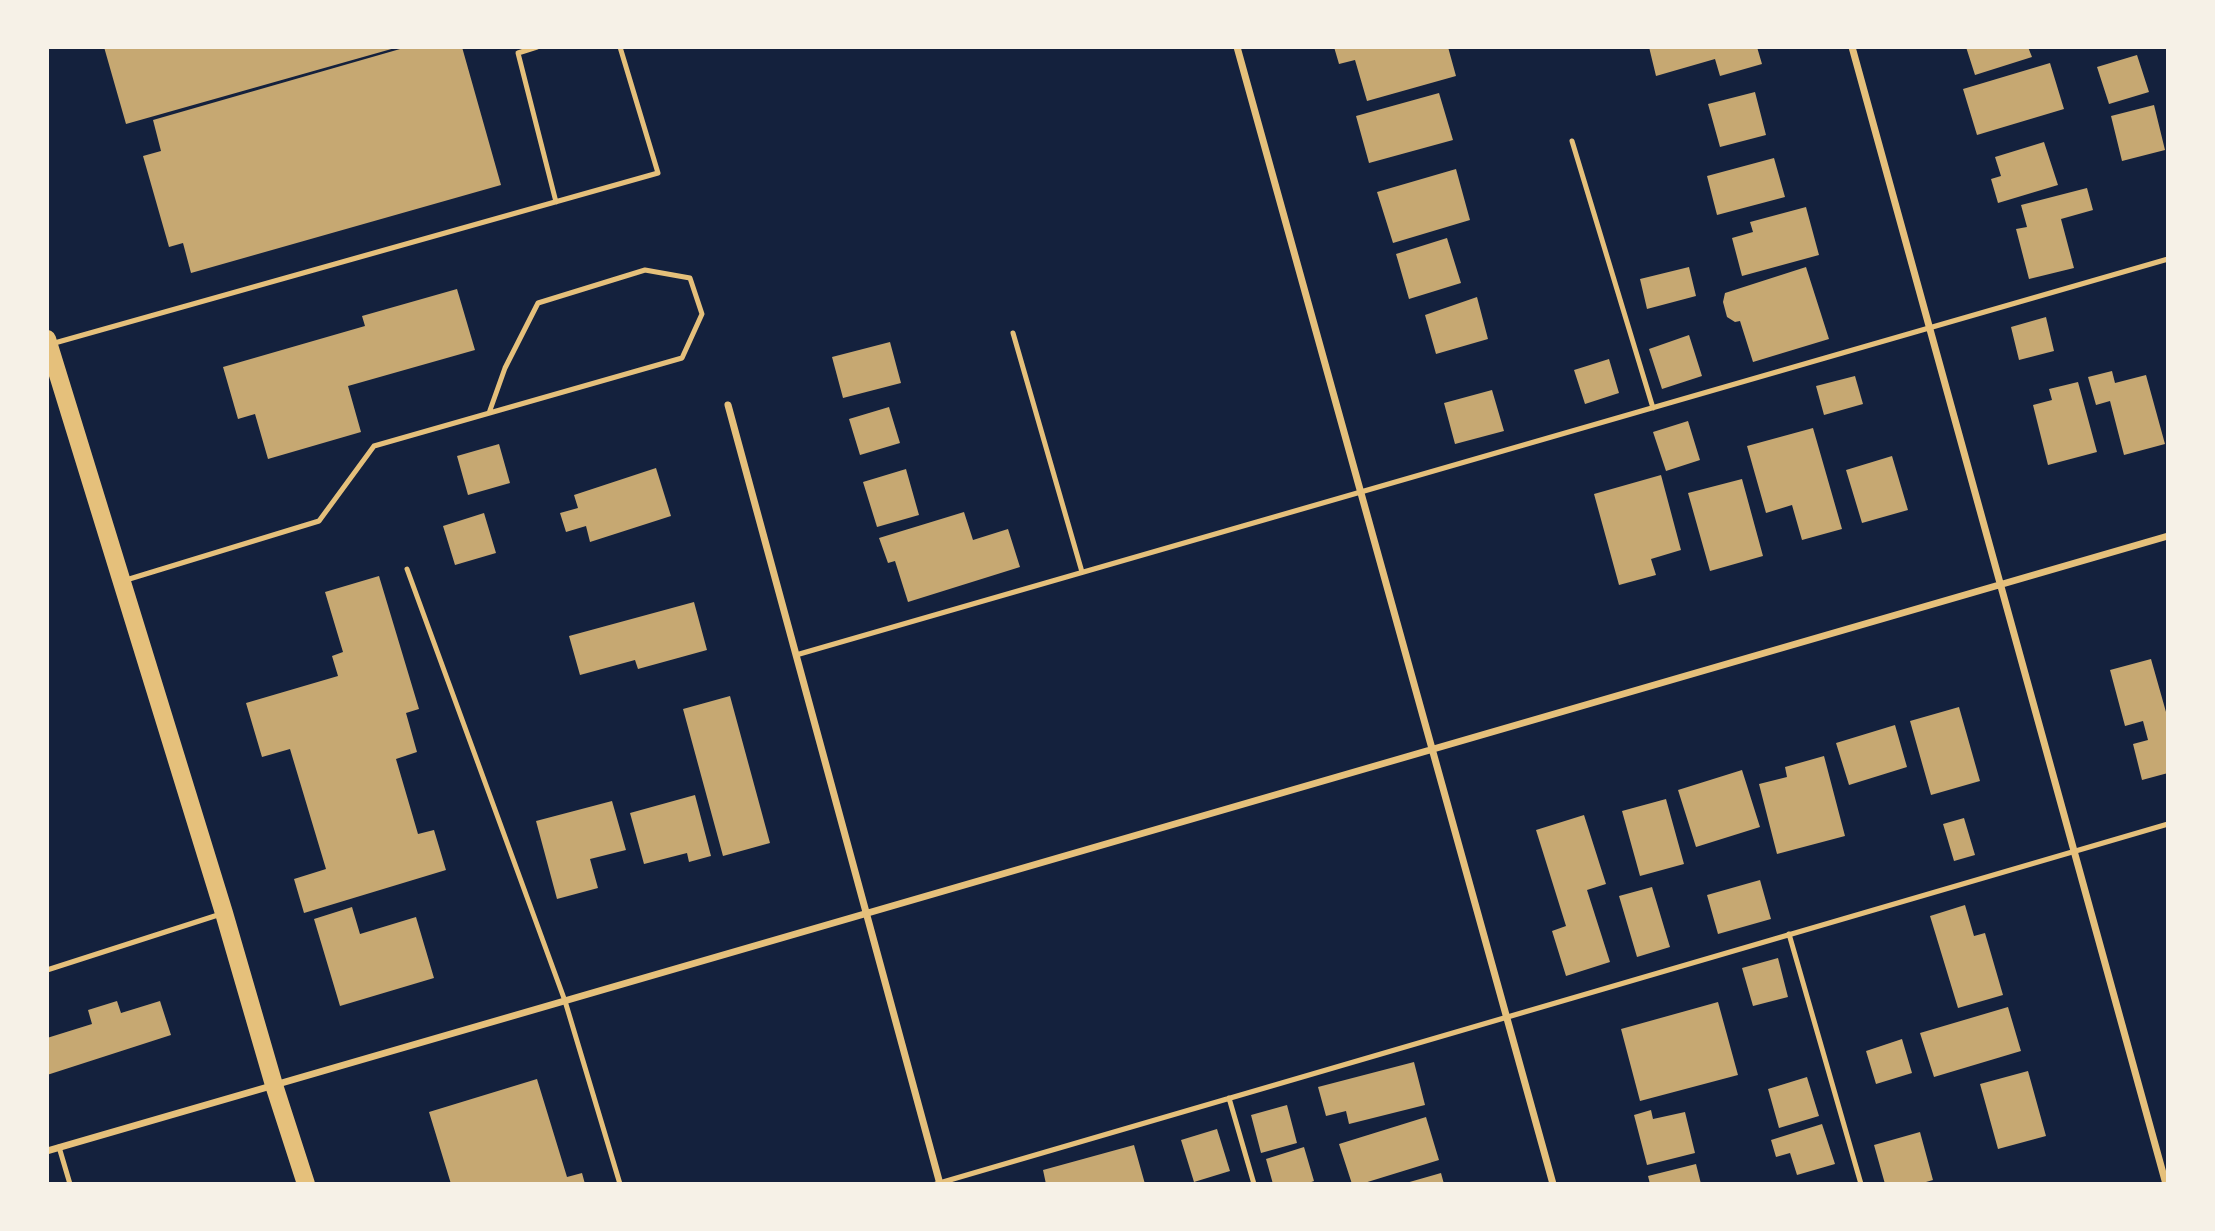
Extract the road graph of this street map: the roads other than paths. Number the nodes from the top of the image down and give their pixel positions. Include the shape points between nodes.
1 (537, 47) edge
2 (620, 47) edge
3 (1237, 47) edge
4 (1852, 47) edge
5 (1572, 141) dead end
6 (556, 202) junction
7 (2168, 259) edge
8 (1930, 327) junction
9 (1013, 333) dead end
10 (48, 342) edge
11 (728, 405) dead end
12 (1653, 408) junction
13 (489, 413) junction
14 (1361, 492) junction
15 (2168, 536) edge
16 (407, 569) dead end
17 (1082, 572) junction
18 (122, 581) junction
19 (2000, 584) junction
20 (796, 655) junction
21 (1432, 749) junction
22 (2168, 824) edge
23 (2074, 851) junction
24 (866, 913) junction
25 (224, 914) junction
26 (1788, 934) junction
27 (47, 970) edge
28 (565, 1000) junction
29 (1506, 1017) junction
30 (274, 1084) junction
31 (1229, 1098) junction
32 (60, 1147) junction
33 (47, 1151) edge
34 (939, 1183) edge
35 (70, 1184) edge
36 (306, 1184) edge
37 (620, 1184) edge
38 (1254, 1184) edge
39 (1553, 1184) edge
40 (1861, 1184) edge
41 (2166, 1184) edge

1 - 6 lane via 518,53
2 - 6 lane via 659,173
3 - 14 street
4 - 8 street
5 - 12 lane
6 - 10 lane
7 - 8 lane
8 - 12 lane
8 - 19 street
9 - 17 lane
10 - 18 main road
11 - 20 street
12 - 14 lane
13 - 13 lane via 681,358 702,314 690,278 645,270 538,303 505,368
13 - 18 lane via 374,446 319,521
14 - 17 lane
14 - 21 street
15 - 19 street
16 - 28 lane
17 - 20 lane
18 - 25 main road
19 - 21 street
19 - 23 street
20 - 24 street
21 - 24 street
21 - 29 street
22 - 23 lane
23 - 26 lane
23 - 41 street
24 - 28 street
24 - 34 street
25 - 27 lane
25 - 30 main road
26 - 29 lane
26 - 40 lane
28 - 30 street
28 - 37 lane
29 - 31 lane
29 - 39 street
30 - 32 street
30 - 36 main road
31 - 34 lane
31 - 38 lane
32 - 33 street
32 - 35 lane

